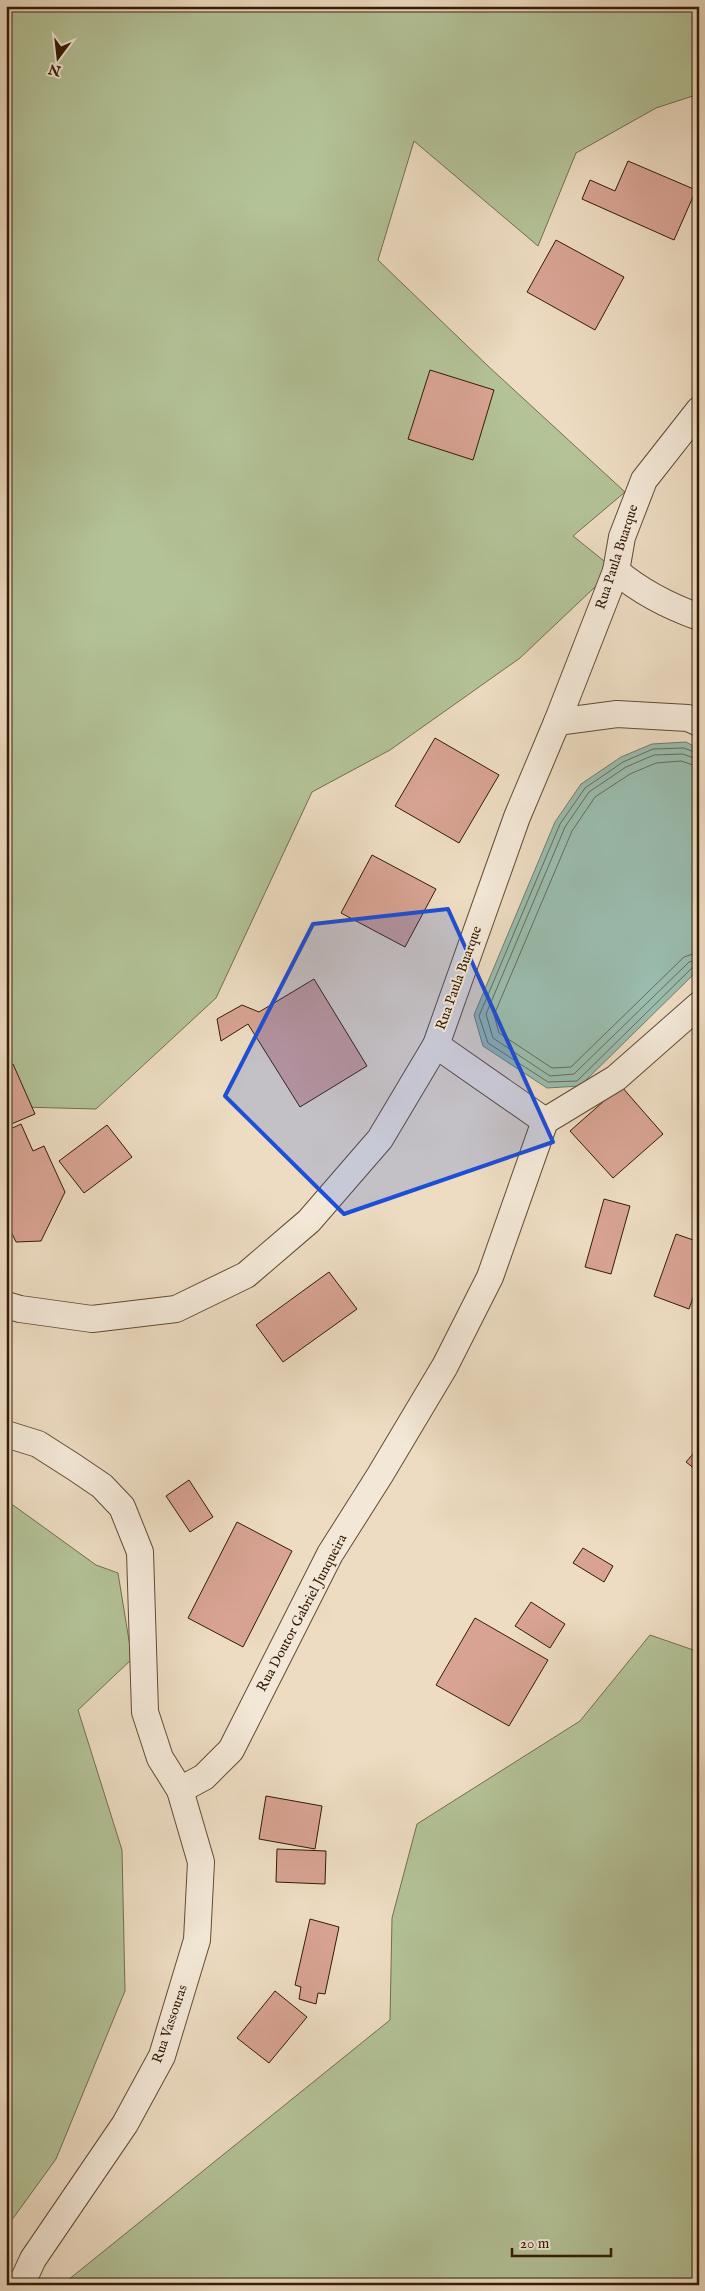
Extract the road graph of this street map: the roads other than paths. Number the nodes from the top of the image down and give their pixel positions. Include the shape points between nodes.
1 (699, 410) edge
2 (616, 571) junction
3 (699, 617) edge
4 (557, 722) junction
5 (699, 723) edge
6 (699, 1005) edge
7 (436, 1045) junction
8 (545, 1121) junction
9 (6, 1304) edge
10 (6, 1434) edge
11 (180, 1790) junction
12 (21, 2285) edge

1 - 2 street, Rua Paula Buarque via 644,480 622,537
2 - 3 street via 636,588
2 - 4 street, Rua Paula Buarque
4 - 5 street via 617,714 688,718
4 - 7 street, Rua Paula Buarque via 517,817
6 - 8 street via 616,1078
7 - 8 street
7 - 9 street, Rua Paula Buarque via 380,1139 309,1221 246,1275 176,1309 92,1319 20,1309
8 - 11 street, Rua Doutor Gabriel Junqueira via 490,1277 445,1366 330,1554 231,1750 204,1777
10 - 11 street via 38,1444 102,1486 122,1508 140,1552 145,1712 160,1758
11 - 12 street, Rua Vassouras via 201,1862 197,1940 162,2056 125,2124 33,2259

